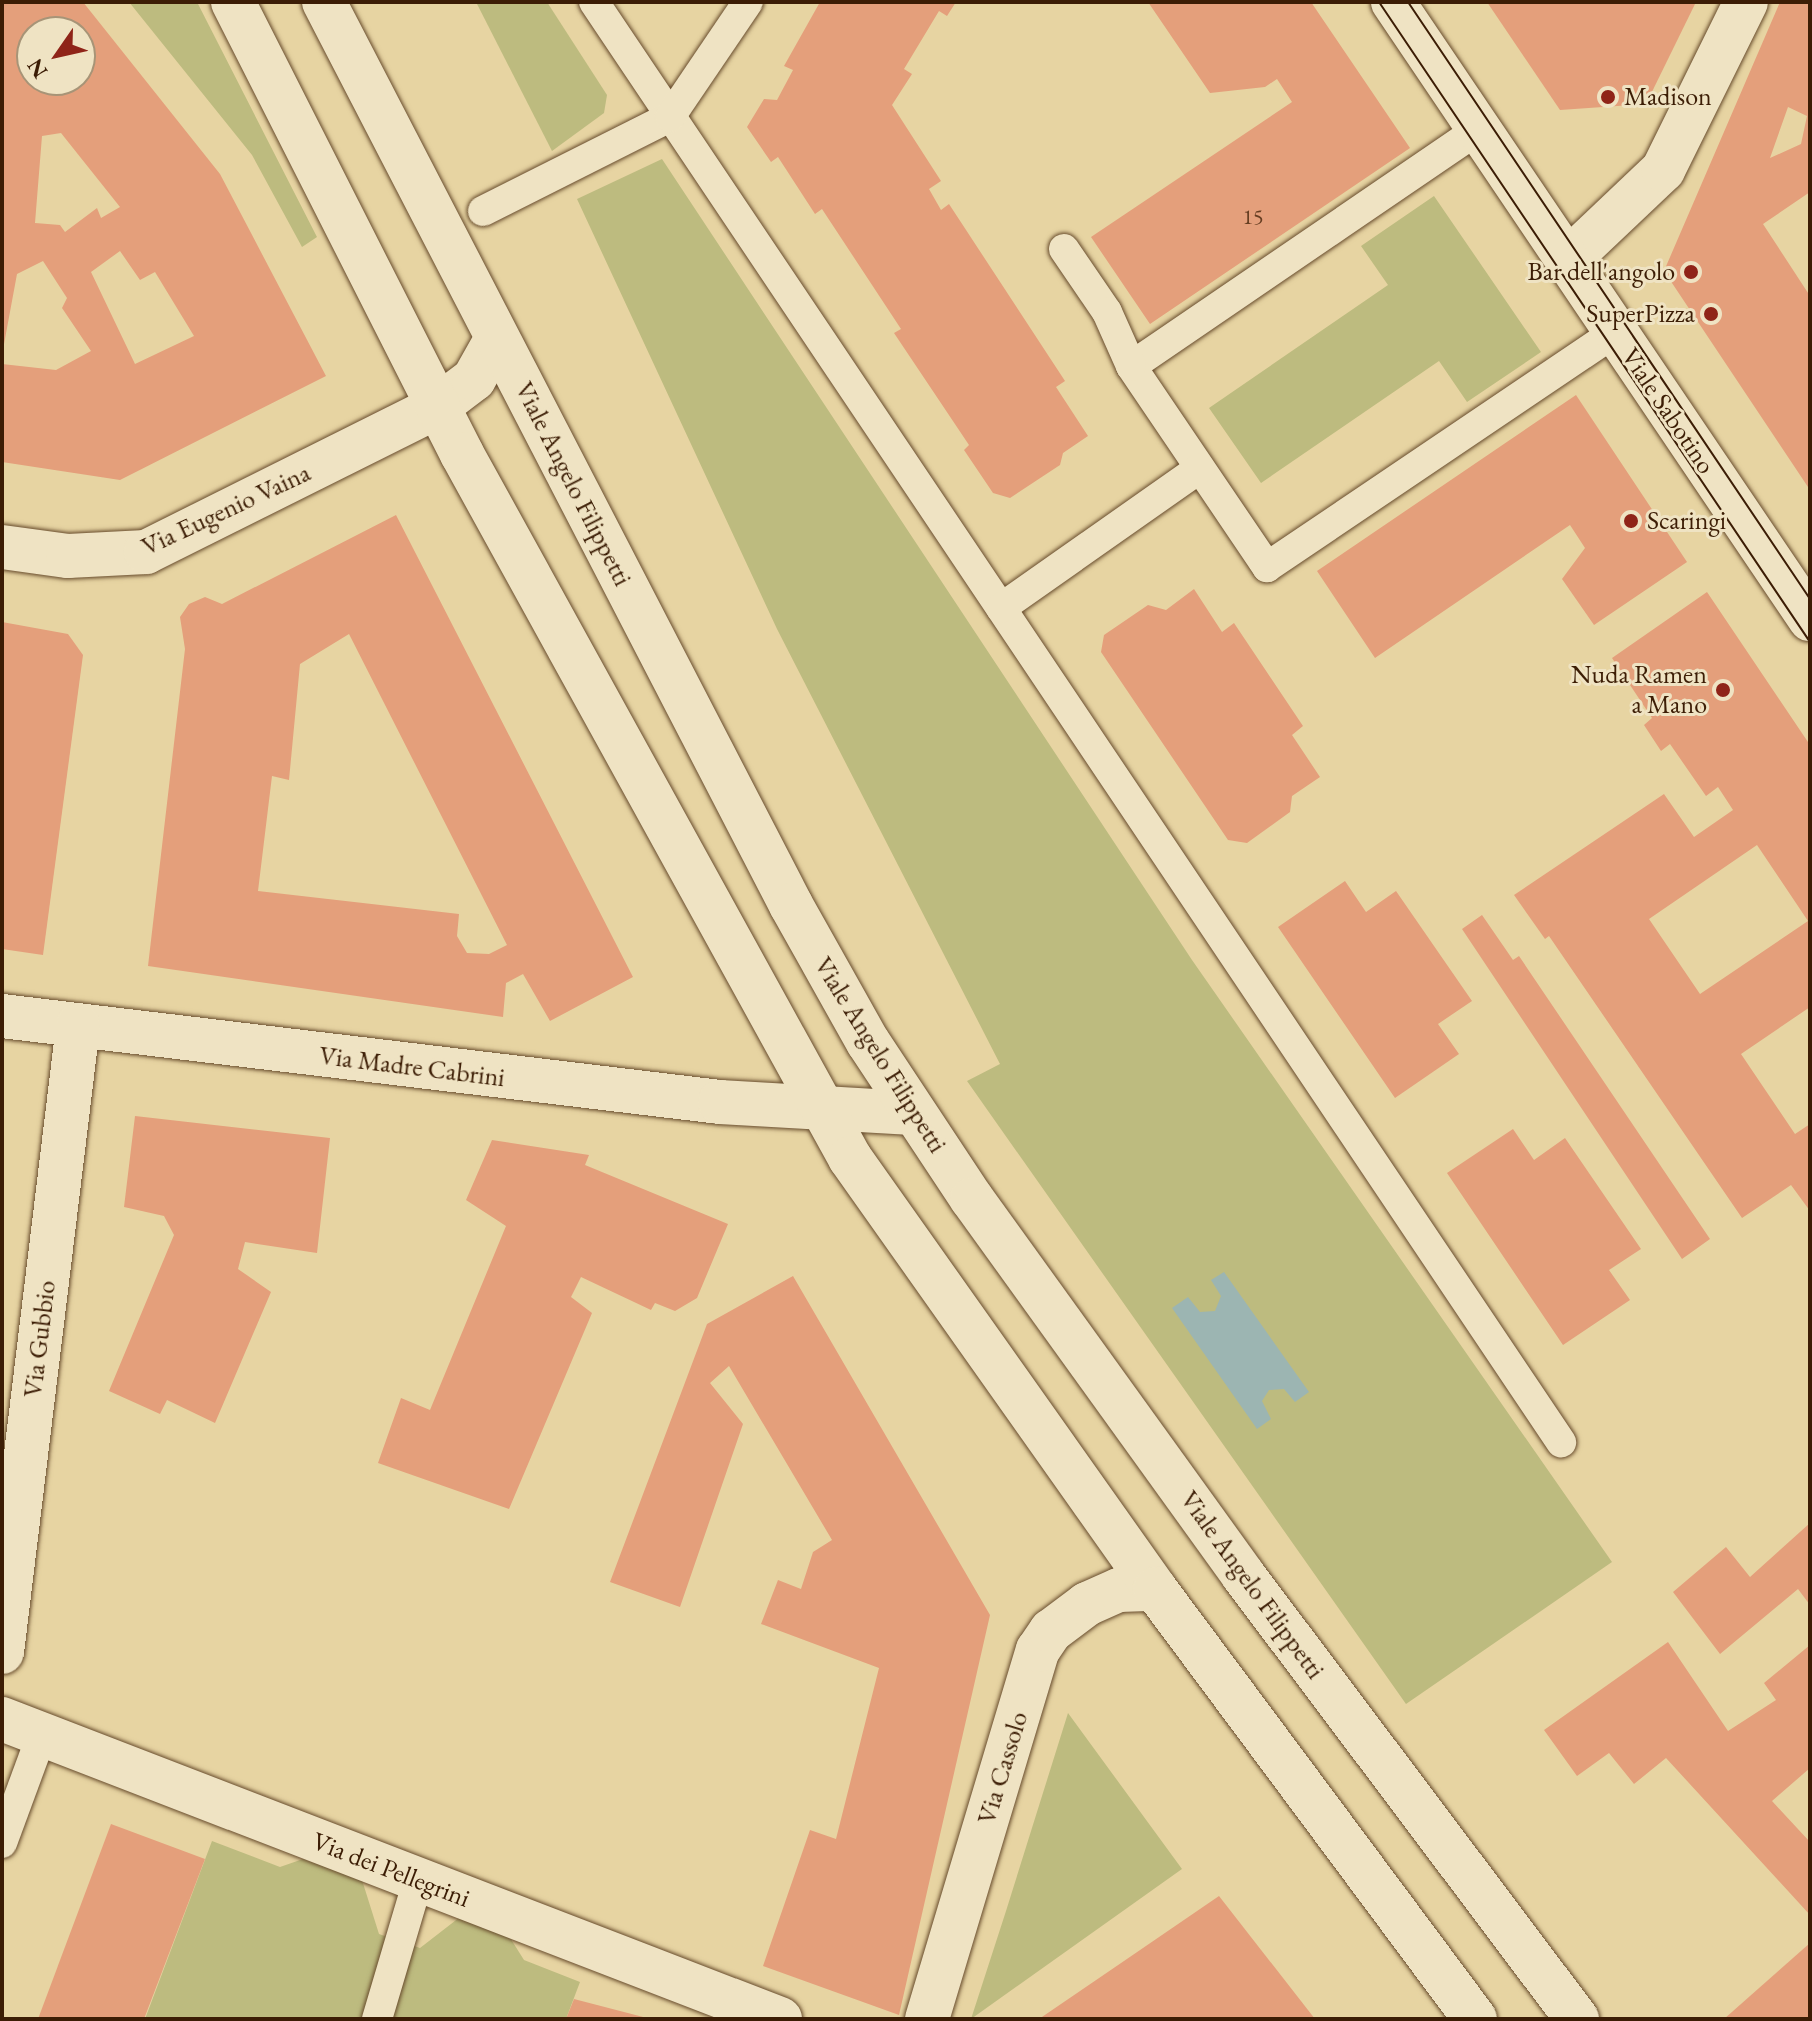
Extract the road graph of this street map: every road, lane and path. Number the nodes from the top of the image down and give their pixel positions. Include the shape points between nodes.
1 (233, 2) edge
2 (324, 2) edge
3 (594, 2) edge
4 (748, 2) edge
5 (1393, 2) edge
6 (1746, 2) edge
7 (670, 117) junction
8 (1479, 129) junction
9 (483, 211) dead end
10 (1064, 249) dead end
11 (1568, 260) junction
12 (1615, 332) junction
13 (497, 338) junction
14 (1131, 366) junction
15 (437, 407) junction
16 (1200, 468) junction
17 (2, 547) edge
18 (1001, 608) junction
19 (1810, 619) edge
20 (2, 1016) edge
21 (78, 1026) junction
22 (822, 1111) junction
23 (913, 1113) junction
24 (1561, 1442) dead end
25 (1155, 1589) junction
26 (2, 1652) edge
27 (22, 1727) edge
28 (2, 1843) edge
29 (418, 1881) junction
30 (377, 2019) edge
31 (780, 2019) edge
32 (927, 2019) edge
33 (1475, 2019) edge
34 (1577, 2019) edge

1 - 15 main road
2 - 13 main road, Viale Angelo Filippetti
3 - 7 lane
4 - 7 lane
5 - 8 main road, Viale Sabotino
6 - 11 main road via 1663,170
7 - 9 lane
7 - 18 lane
8 - 11 main road, Viale Sabotino
8 - 14 lane
10 - 14 lane via 1107,312
11 - 12 main road, Viale Sabotino
12 - 16 lane via 1267,567
12 - 19 main road, Viale Sabotino
13 - 15 main road, Via Eugenio Vaina via 474,379
13 - 23 main road, Viale Angelo Filippetti via 804,931
14 - 16 lane
15 - 17 main road, Via Eugenio Vaina via 146,552 112,558
15 - 22 main road
16 - 18 lane
18 - 24 lane
20 - 21 main road, Via Madre Cabrini
21 - 22 main road, Via Madre Cabrini
21 - 26 main road, Via Gubbio
22 - 23 main road, Via Madre Cabrini
22 - 25 main road via 891,1223
23 - 34 main road, Viale Angelo Filippetti via 1243,1575
25 - 32 main road, Via Cassolo via 1119,1590 1087,1604 1051,1631 1038,1650
25 - 33 main road
27 - 28 lane
27 - 29 main road, Via dei Pellegrini
29 - 30 lane
29 - 31 main road, Via dei Pellegrini

